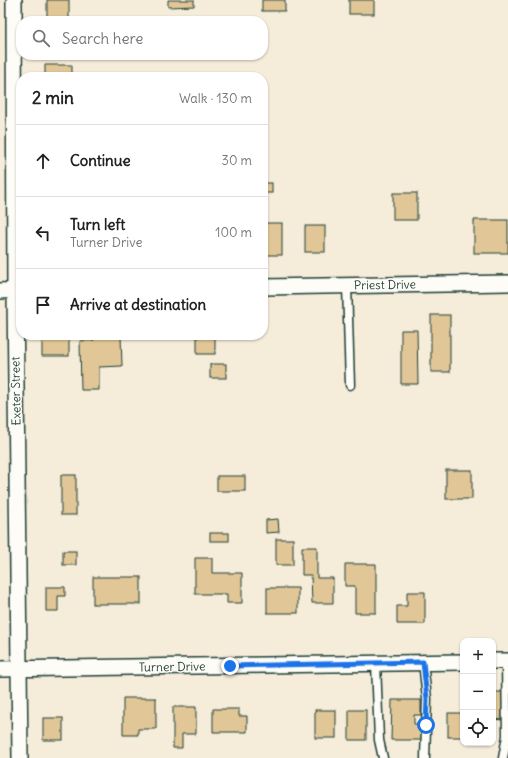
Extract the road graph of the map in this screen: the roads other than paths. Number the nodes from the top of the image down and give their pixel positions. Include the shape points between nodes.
1 (14, 0) edge
2 (508, 283) edge
3 (347, 286) junction
4 (268, 287) edge
5 (12, 291) edge
6 (350, 385) dead end
7 (502, 661) edge
8 (423, 662) junction
9 (460, 662) edge
10 (376, 663) junction
11 (0, 669) edge
12 (19, 669) junction
13 (20, 758) edge
14 (383, 758) edge
15 (425, 758) edge
16 (503, 758) edge

1 - 5 street, Exeter Street
2 - 3 street, Priest Drive
3 - 4 street, Priest Drive
3 - 6 lane
5 - 12 street, Exeter Street
7 - 16 lane via 507,736
8 - 9 street, Turner Drive
8 - 10 street, Turner Drive
8 - 15 lane via 427,699
10 - 12 street, Turner Drive
10 - 14 lane via 379,740
11 - 12 street, Turner Drive
12 - 13 street, Exeter Street

